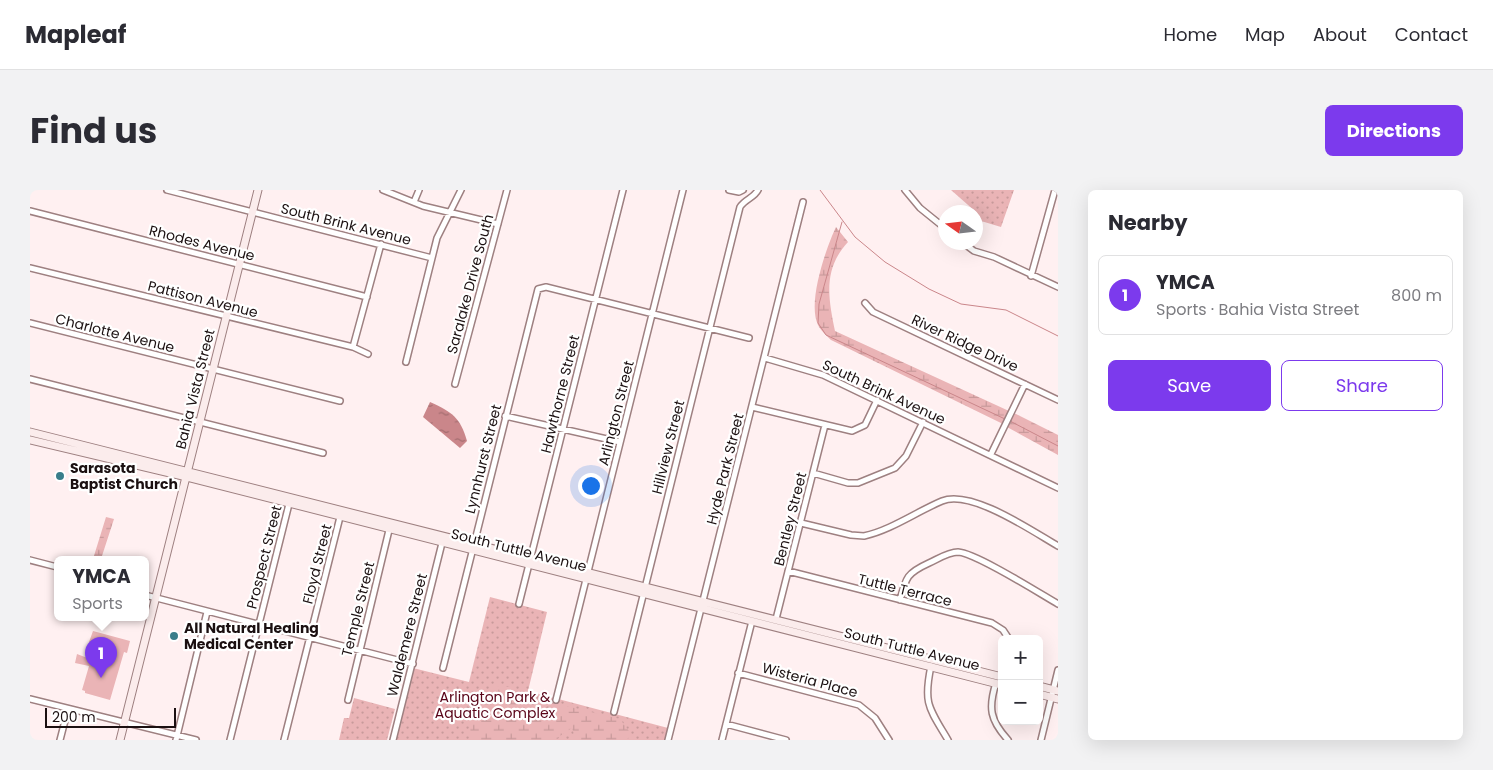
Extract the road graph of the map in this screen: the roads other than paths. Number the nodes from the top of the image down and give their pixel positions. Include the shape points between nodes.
1 (167, 190) edge
2 (258, 190) edge
3 (383, 190) edge
4 (419, 190) edge
5 (461, 190) edge
6 (507, 190) edge
7 (623, 190) edge
8 (683, 190) edge
9 (729, 190) edge
10 (758, 190) edge
11 (905, 190) edge
12 (1055, 190) edge
13 (742, 191) edge
14 (188, 193) edge
15 (414, 202) junction
16 (803, 202) dead end
17 (30, 211) edge
18 (252, 212) junction
19 (451, 213) junction
20 (938, 223) edge
21 (498, 224) junction
22 (380, 244) junction
23 (973, 250) edge
24 (432, 258) junction
25 (239, 264) junction
26 (30, 268) edge
27 (1031, 276) junction
28 (1058, 287) edge
29 (368, 297) junction
30 (596, 300) junction
31 (865, 303) dead end
32 (653, 313) junction
33 (226, 316) junction
34 (30, 323) edge
35 (710, 328) junction
36 (749, 338) dead end
37 (353, 347) junction
38 (368, 354) dead end
39 (765, 358) junction
40 (406, 362) dead end
41 (213, 369) junction
42 (30, 379) edge
43 (455, 384) dead end
44 (1025, 384) junction
45 (877, 400) junction
46 (1058, 400) edge
47 (340, 401) dead end
48 (752, 407) junction
49 (505, 416) junction
50 (200, 422) junction
51 (923, 422) junction
52 (824, 425) junction
53 (563, 429) junction
54 (30, 432) edge
55 (30, 440) edge
56 (620, 442) junction
57 (323, 453) dead end
58 (991, 454) junction
59 (813, 473) junction
60 (187, 474) junction
61 (1058, 488) edge
62 (290, 500) junction
63 (341, 513) junction
64 (801, 522) junction
65 (390, 526) junction
66 (443, 539) junction
67 (472, 546) junction
68 (1058, 546) edge
69 (30, 560) edge
70 (530, 561) junction
71 (54, 566) edge
72 (788, 572) junction
73 (587, 576) junction
74 (644, 590) junction
75 (149, 596) edge
76 (156, 598) junction
77 (900, 600) junction
78 (519, 604) dead end
79 (702, 604) junction
80 (1058, 604) edge
81 (207, 612) junction
82 (776, 619) junction
83 (752, 621) junction
84 (259, 624) junction
85 (1006, 635) edge
86 (311, 638) junction
87 (360, 650) junction
88 (413, 664) junction
89 (931, 666) junction
90 (444, 668) dead end
91 (1058, 670) edge
92 (738, 673) junction
93 (998, 676) edge
94 (998, 684) edge
95 (998, 686) edge
96 (1043, 687) edge
97 (1056, 690) edge
98 (1055, 698) edge
99 (30, 699) edge
100 (348, 700) dead end
101 (556, 700) dead end
102 (68, 709) junction
103 (614, 712) dead end
104 (124, 723) junction
105 (726, 724) junction
106 (998, 724) edge
107 (999, 725) edge
108 (176, 738) edge
109 (60, 740) edge
110 (120, 740) edge
111 (196, 740) edge
112 (230, 740) edge
113 (284, 740) edge
114 (393, 740) edge
115 (668, 740) edge
116 (722, 740) edge
117 (786, 740) edge
118 (889, 740) edge
119 (948, 740) edge
120 (1008, 740) edge
121 (1041, 740) edge

1 - 14 street, South Brink Avenue
2 - 18 main road, Bahia Vista Street
3 - 15 street
4 - 15 street
5 - 19 street
6 - 21 street, Saralake Drive South
7 - 30 street, Hawthorne Street
8 - 32 street, Arlington Street
9 - 13 street
10 - 35 street, Hillview Street via 740,207
11 - 20 street
12 - 27 street
14 - 18 street, South Brink Avenue
15 - 19 street
16 - 39 street, Hyde Park Street
17 - 25 street, Rhodes Avenue
18 - 22 street, South Brink Avenue
18 - 25 main road, Bahia Vista Street
19 - 21 street
19 - 24 street via 439,233
21 - 43 street, Saralake Drive South
22 - 24 street, South Brink Avenue
22 - 29 street
23 - 27 street
24 - 40 street
25 - 29 street, Rhodes Avenue
25 - 33 main road, Bahia Vista Street
26 - 33 street, Pattison Avenue
27 - 28 street
29 - 37 street
30 - 32 street
30 - 49 street, Lynnhurst Street via 541,287 537,291
30 - 53 street, Hawthorne Street
31 - 44 street, River Ridge Drive via 873,312
32 - 35 street
32 - 56 street, Arlington Street
33 - 37 street, Pattison Avenue
33 - 41 main road, Bahia Vista Street
34 - 41 street, Charlotte Avenue
35 - 36 street
35 - 74 street, Hillview Street
37 - 38 street, Pattison Avenue
39 - 45 street, South Brink Avenue via 816,372
39 - 48 street, Hyde Park Street
41 - 47 street, Charlotte Avenue
41 - 50 main road, Bahia Vista Street
42 - 50 street
44 - 46 street, River Ridge Drive
44 - 58 street
45 - 51 street, South Brink Avenue
45 - 52 street via 868,421 856,430
48 - 52 street
48 - 79 street, Hyde Park Street
49 - 53 street
49 - 67 street, Lynnhurst Street
50 - 57 street
50 - 60 main road, Bahia Vista Street
51 - 58 street, South Brink Avenue
51 - 59 street via 899,464 865,482 853,484
52 - 59 street, Bentley Street
53 - 56 street
53 - 70 street, Hawthorne Street
54 - 60 main road, South Tuttle Avenue
55 - 60 main road, South Tuttle Avenue
56 - 73 street, Arlington Street
58 - 61 street, South Brink Avenue
59 - 64 street, Bentley Street
60 - 62 main road, South Tuttle Avenue
60 - 76 main road, Bahia Vista Street
62 - 63 main road, South Tuttle Avenue
62 - 84 street, Prospect Street
63 - 65 main road, South Tuttle Avenue
63 - 86 street, Floyd Street
64 - 68 street via 864,536 944,500 961,498 1012,520
64 - 72 street, Bentley Street
65 - 66 main road, South Tuttle Avenue
65 - 87 street, Temple Street
66 - 67 main road, South Tuttle Avenue
66 - 88 street, Waldemere Street
67 - 70 main road, South Tuttle Avenue
67 - 90 street, Lynnhurst Street
69 - 71 street
70 - 73 main road, South Tuttle Avenue
70 - 78 street, Hawthorne Street
72 - 77 street, Tuttle Terrace
72 - 82 street, Bentley Street
73 - 74 main road, South Tuttle Avenue
73 - 101 street, Arlington Street
74 - 79 main road, South Tuttle Avenue
74 - 103 street, Hillview Street
75 - 76 street
76 - 81 street
76 - 104 main road, Bahia Vista Street
77 - 80 street via 906,577 912,571 958,552
77 - 85 street, Tuttle Terrace via 992,623
79 - 82 main road, South Tuttle Avenue
79 - 83 main road, South Tuttle Avenue
79 - 115 street, Hyde Park Street
81 - 84 street
81 - 108 street
82 - 93 main road, South Tuttle Avenue
83 - 89 main road, South Tuttle Avenue
83 - 92 street
84 - 86 street
84 - 112 street, Prospect Street
86 - 87 street
86 - 113 street, Floyd Street
87 - 88 street
87 - 100 street, Temple Street
88 - 114 street, Waldemere Street
89 - 94 main road, South Tuttle Avenue
89 - 119 street via 927,702
91 - 97 street
92 - 105 street
92 - 118 street, Wisteria Place via 859,705 875,718
95 - 106 street via 991,700 991,713
96 - 97 main road
97 - 98 street
98 - 121 street
99 - 102 street
102 - 104 street
102 - 109 street
104 - 108 street
104 - 110 main road, Bahia Vista Street
105 - 116 street
105 - 117 street
107 - 120 street
108 - 111 street

